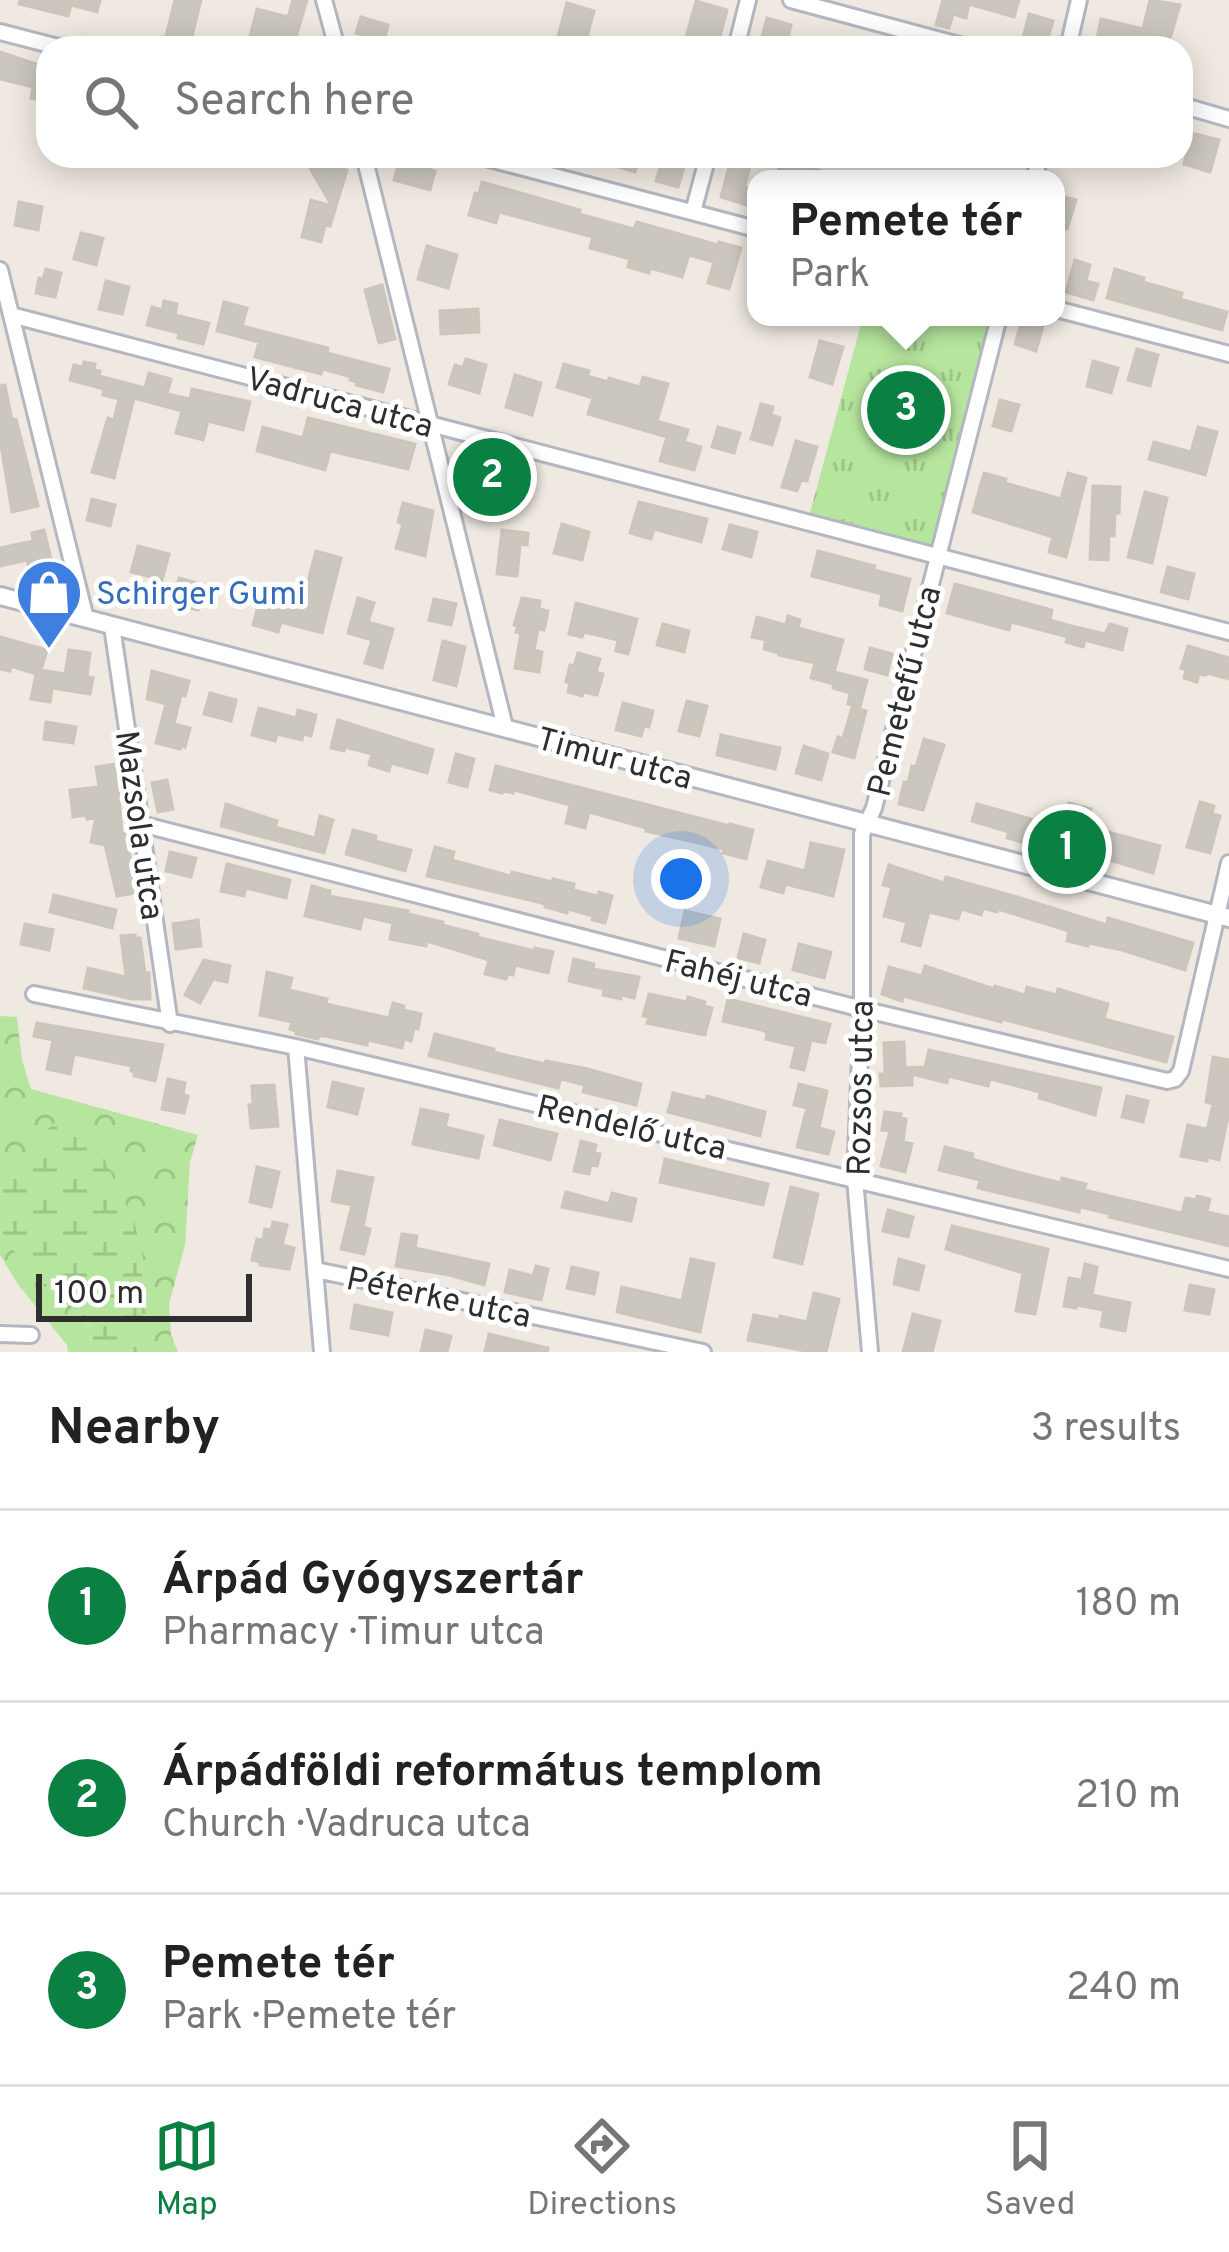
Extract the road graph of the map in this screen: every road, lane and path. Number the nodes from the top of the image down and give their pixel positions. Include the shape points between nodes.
1 (325, 0) edge
2 (748, 0) edge
3 (791, 0) edge
4 (1079, 0) edge
5 (838, 6) edge
6 (0, 32) edge
7 (334, 36) edge
8 (739, 36) edge
9 (932, 36) edge
10 (1071, 36) edge
11 (36, 41) edge
12 (1193, 108) edge
13 (1229, 118) edge
14 (367, 168) edge
15 (524, 168) edge
16 (705, 168) edge
17 (693, 212) junction
18 (747, 227) edge
19 (0, 270) edge
20 (1065, 311) edge
21 (11, 315) junction
22 (997, 326) edge
23 (1229, 355) edge
24 (430, 424) junction
25 (936, 557) junction
26 (0, 596) edge
27 (86, 619) junction
28 (112, 626) junction
29 (1229, 632) edge
30 (505, 728) junction
31 (141, 824) junction
32 (867, 824) junction
33 (1229, 863) edge
34 (1224, 917) edge
35 (34, 994) dead end
36 (862, 1009) junction
37 (170, 1024) junction
38 (296, 1047) junction
39 (856, 1179) junction
40 (1229, 1269) edge
41 (316, 1270) junction
42 (0, 1334) edge
43 (31, 1335) dead end
44 (322, 1352) edge
45 (703, 1352) edge
46 (870, 1352) edge

1 - 7 street
2 - 8 street
3 - 5 street
4 - 10 street
5 - 9 street
6 - 11 street
12 - 13 street
14 - 24 street
15 - 17 street
16 - 17 street
17 - 18 street
19 - 21 street
20 - 23 street
21 - 24 street, Vadruca utca
21 - 27 street
22 - 25 street, Pemetefű utca
24 - 25 street, Vadruca utca
24 - 30 street
25 - 29 street
25 - 32 street, Pemetefű utca
26 - 27 street, Timur utca
27 - 28 street, Timur utca
28 - 30 street, Timur utca
28 - 31 street, Mazsola utca
30 - 32 street, Timur utca
31 - 36 street, Fahéj utca
31 - 37 street, Mazsola utca
32 - 34 street, Timur utca
32 - 36 street, Rozsos utca
33 - 34 street, Fahéj utca
34 - 36 street, Fahéj utca via 1181,1071 1167,1081
35 - 37 street, Rendelő utca
36 - 39 street, Rozsos utca
37 - 38 street, Rendelő utca
38 - 39 street, Rendelő utca
38 - 41 street
39 - 40 street, Rendelő utca
39 - 46 street, Rozsos utca
41 - 44 street
41 - 45 street, Péterke utca
42 - 43 street

